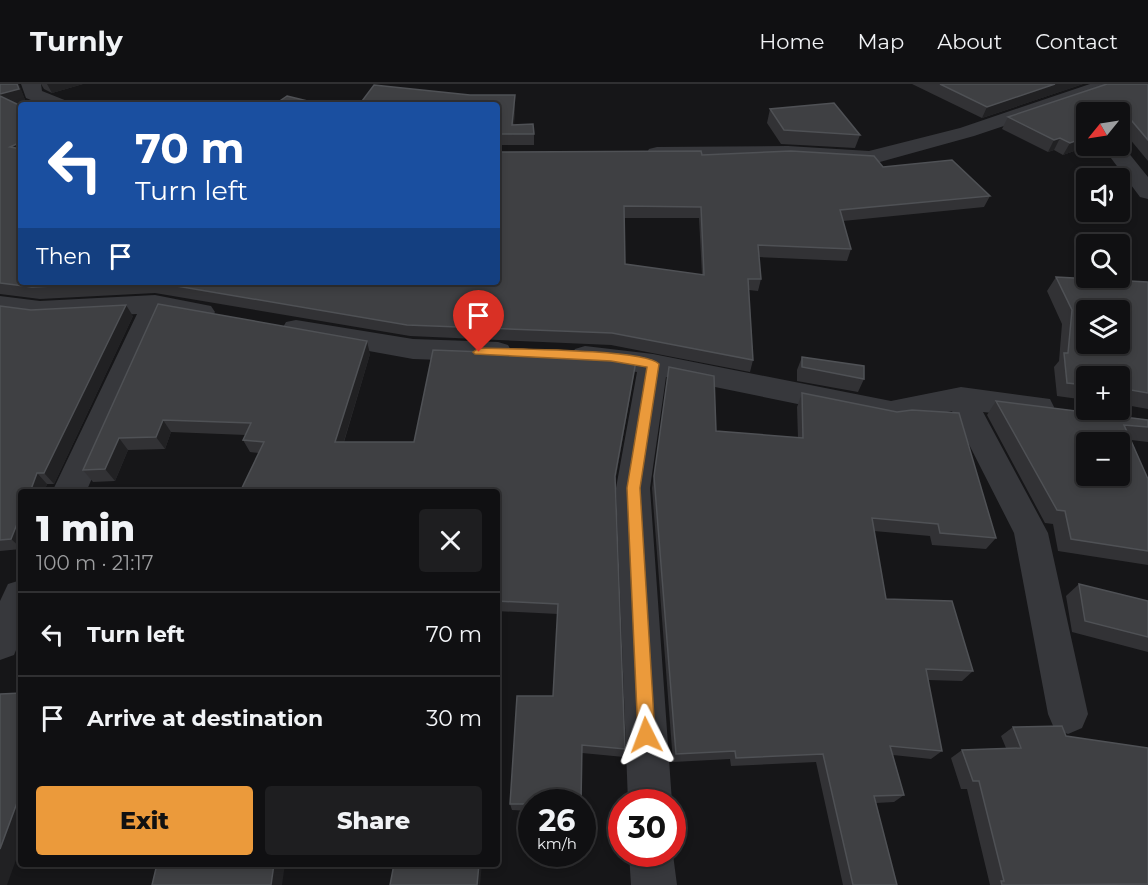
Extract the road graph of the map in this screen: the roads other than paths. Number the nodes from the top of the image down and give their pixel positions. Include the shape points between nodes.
1 (31, 84) edge
2 (1109, 84) edge
3 (53, 102) edge
4 (1088, 102) edge
5 (1076, 106) edge
6 (637, 154) edge
7 (1121, 156) edge
8 (1148, 192) edge
9 (155, 304) junction
10 (0, 305) edge
11 (222, 316) edge
12 (267, 324) edge
13 (530, 354) edge
14 (564, 355) edge
15 (653, 364) junction
16 (961, 398) junction
17 (1066, 411) edge
18 (70, 489) edge
19 (18, 603) edge
20 (0, 642) edge
21 (1068, 714) dead end
22 (649, 789) edge
23 (653, 867) edge
24 (654, 885) edge

1 - 3 street via 33,93
2 - 4 street
5 - 6 street via 869,158 788,153
7 - 8 street
9 - 10 street via 40,310
9 - 11 street
9 - 18 street
12 - 13 street via 413,349
14 - 15 street
15 - 16 street via 891,412
15 - 22 street via 633,488
16 - 17 street
16 - 21 street via 1031,533
19 - 20 street
23 - 24 street

